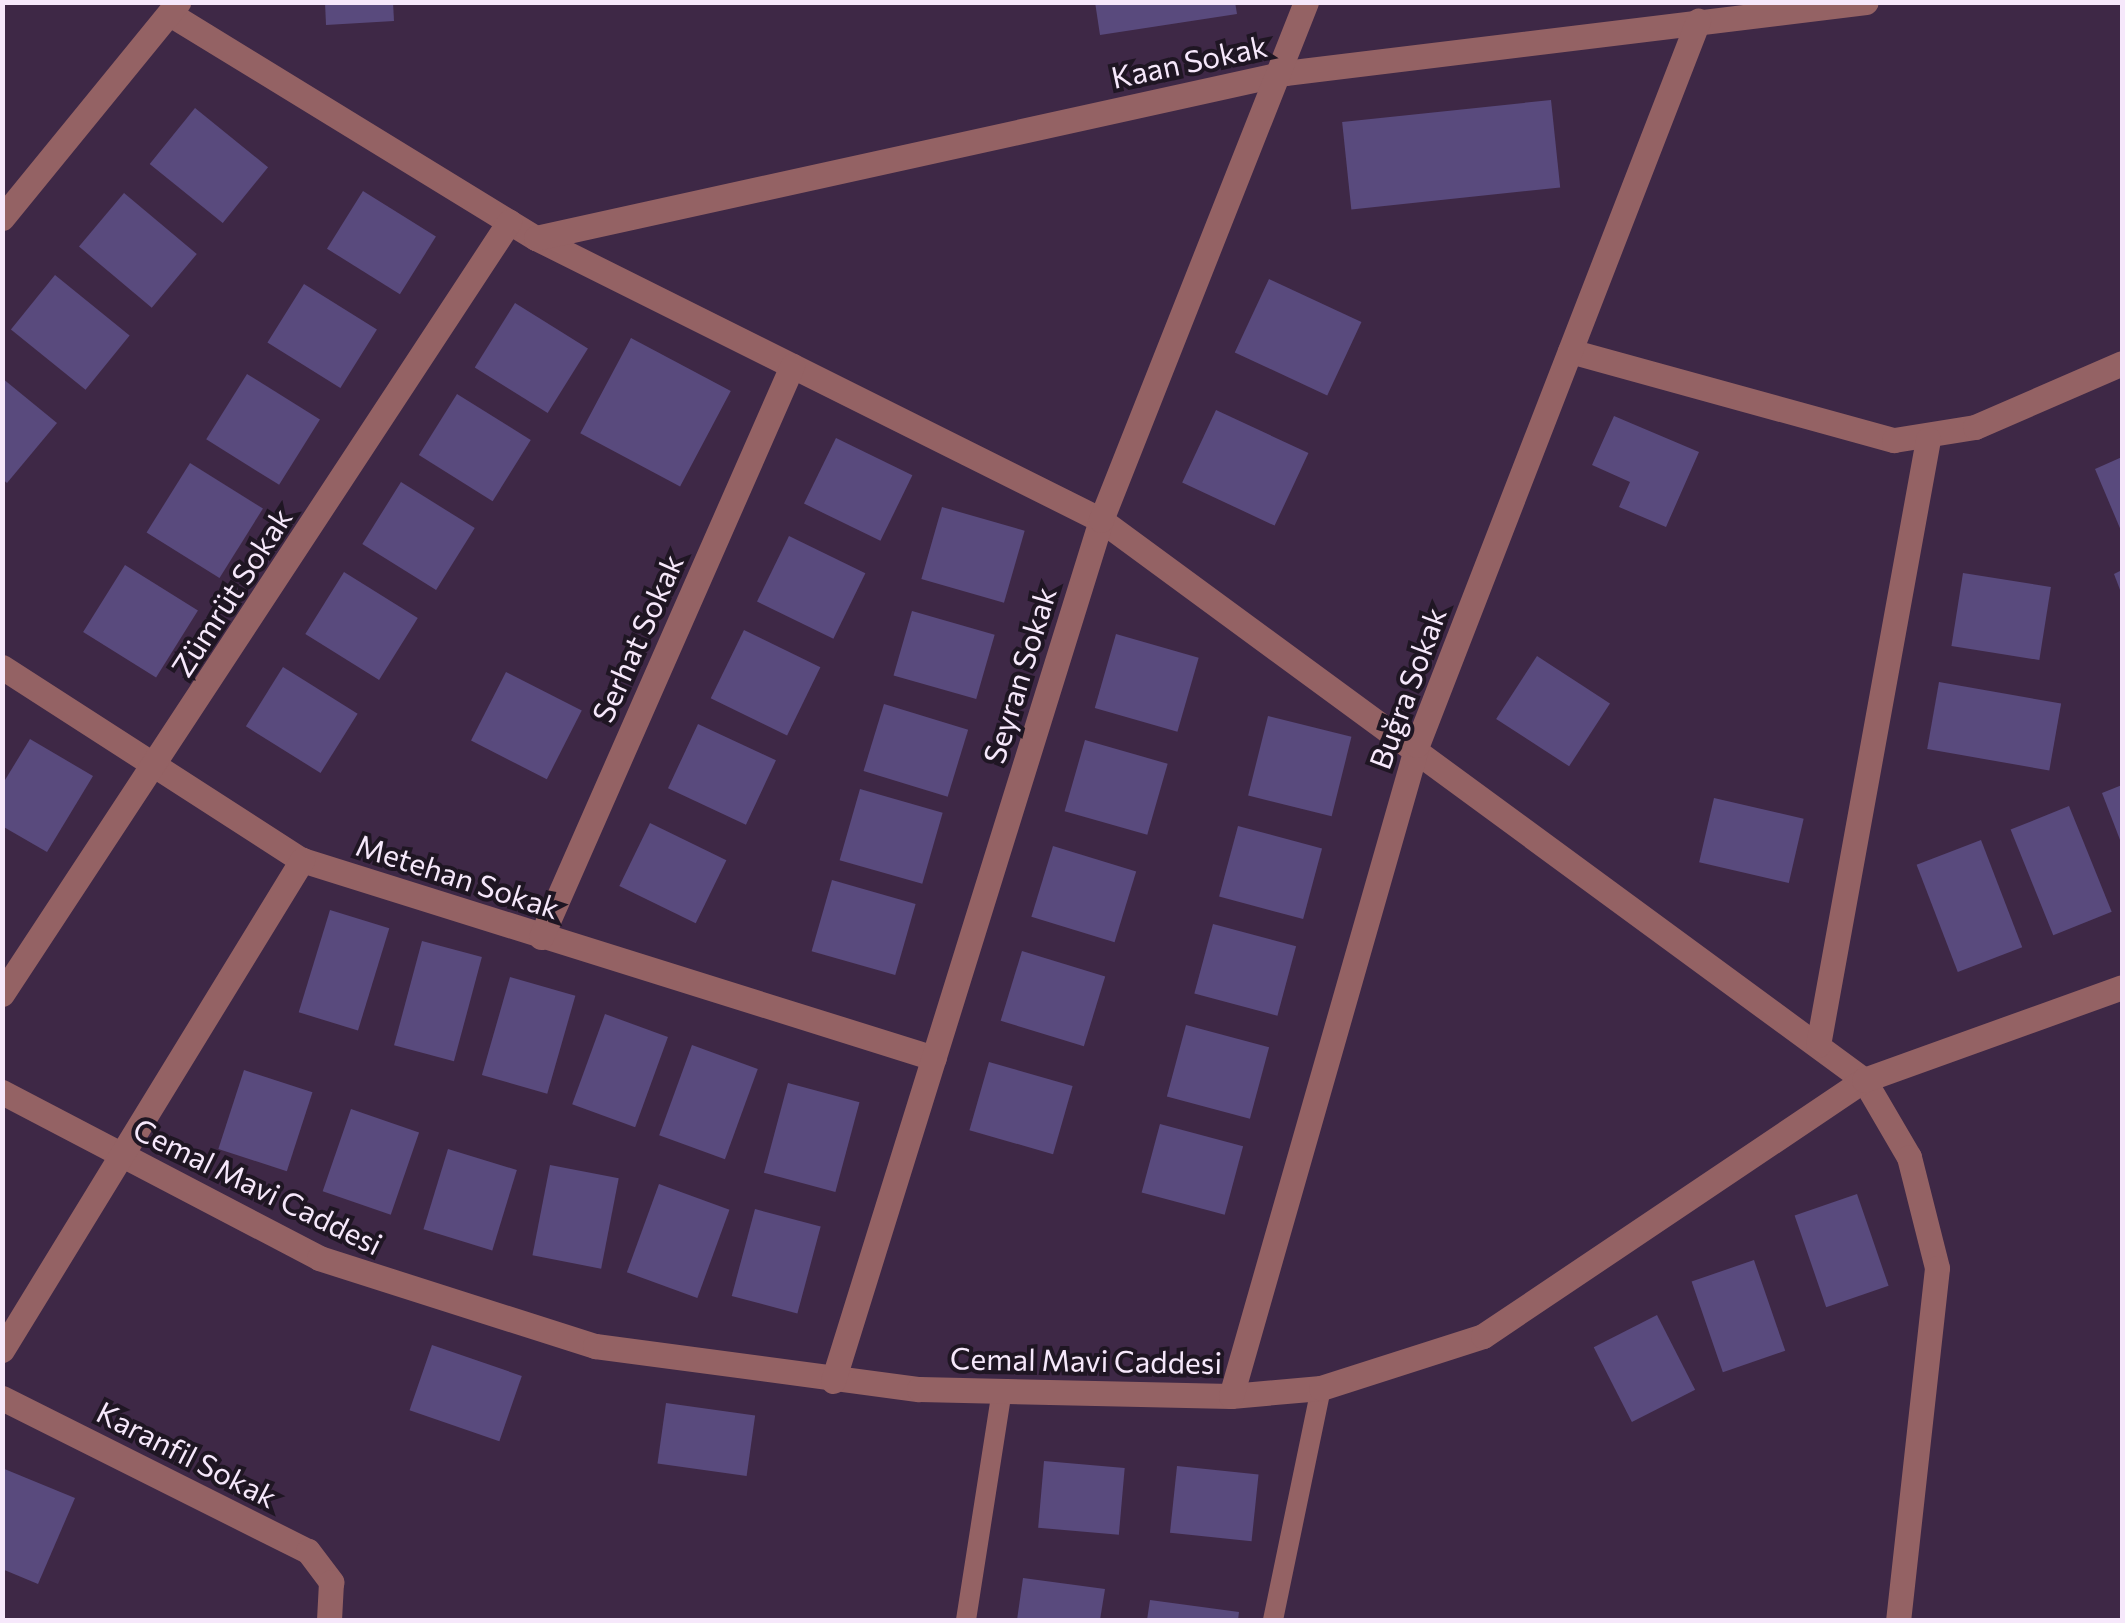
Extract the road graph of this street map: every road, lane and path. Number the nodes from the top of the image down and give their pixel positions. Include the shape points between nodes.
1 (1306, 2) edge
2 (1866, 2) edge
3 (174, 8) edge
4 (1698, 21) junction
5 (1285, 73) junction
6 (2, 218) edge
7 (510, 222) junction
8 (536, 238) junction
9 (1570, 350) junction
10 (2122, 363) edge
11 (792, 366) junction
12 (1928, 439) junction
13 (1101, 520) junction
14 (2, 667) edge
15 (1417, 745) junction
16 (156, 766) junction
17 (302, 860) junction
18 (541, 937) junction
19 (2122, 987) edge
20 (2, 994) edge
21 (1818, 1045) junction
22 (934, 1058) junction
23 (1864, 1080) junction
24 (2, 1092) edge
25 (122, 1155) junction
26 (2, 1350) edge
27 (833, 1381) junction
28 (1321, 1388) junction
29 (1002, 1390) junction
30 (1230, 1396) junction
31 (2, 1398) edge
32 (330, 1620) edge
33 (966, 1620) edge
34 (1273, 1620) edge
35 (1898, 1620) edge

1 - 5 street, Seyran Sokak
2 - 4 street, Kaan Sokak
3 - 6 street
3 - 7 street
4 - 5 street, Kaan Sokak
4 - 9 street, Buğra Sokak
5 - 8 street, Kaan Sokak
5 - 13 street, Seyran Sokak
7 - 8 street
7 - 16 street, Zümrüt Sokak
8 - 11 street
9 - 12 street via 1860,436
9 - 15 street, Buğra Sokak
10 - 12 street
11 - 13 street
11 - 18 street, Serhat Sokak
12 - 21 street
13 - 15 street
13 - 22 street, Seyran Sokak
14 - 16 street, Metehan Sokak
15 - 21 street
15 - 30 street, Buğra Sokak
16 - 17 street, Metehan Sokak
16 - 20 street, Zümrüt Sokak
17 - 18 street, Metehan Sokak
17 - 25 street
18 - 22 street, Metehan Sokak
19 - 23 street, Cemal Mavi Caddesi
21 - 23 street
22 - 27 street, Seyran Sokak
23 - 28 street, Cemal Mavi Caddesi via 1524,1314 1439,1354
23 - 35 street via 1909,1157 1937,1268
24 - 25 street, Cemal Mavi Caddesi
25 - 26 street
25 - 27 street, Cemal Mavi Caddesi via 319,1258 464,1311 652,1357
27 - 29 street, Cemal Mavi Caddesi
28 - 30 street, Cemal Mavi Caddesi
28 - 34 lane
29 - 30 street, Cemal Mavi Caddesi
29 - 33 lane
31 - 32 street, Karanfil Sokak via 308,1551 331,1582

